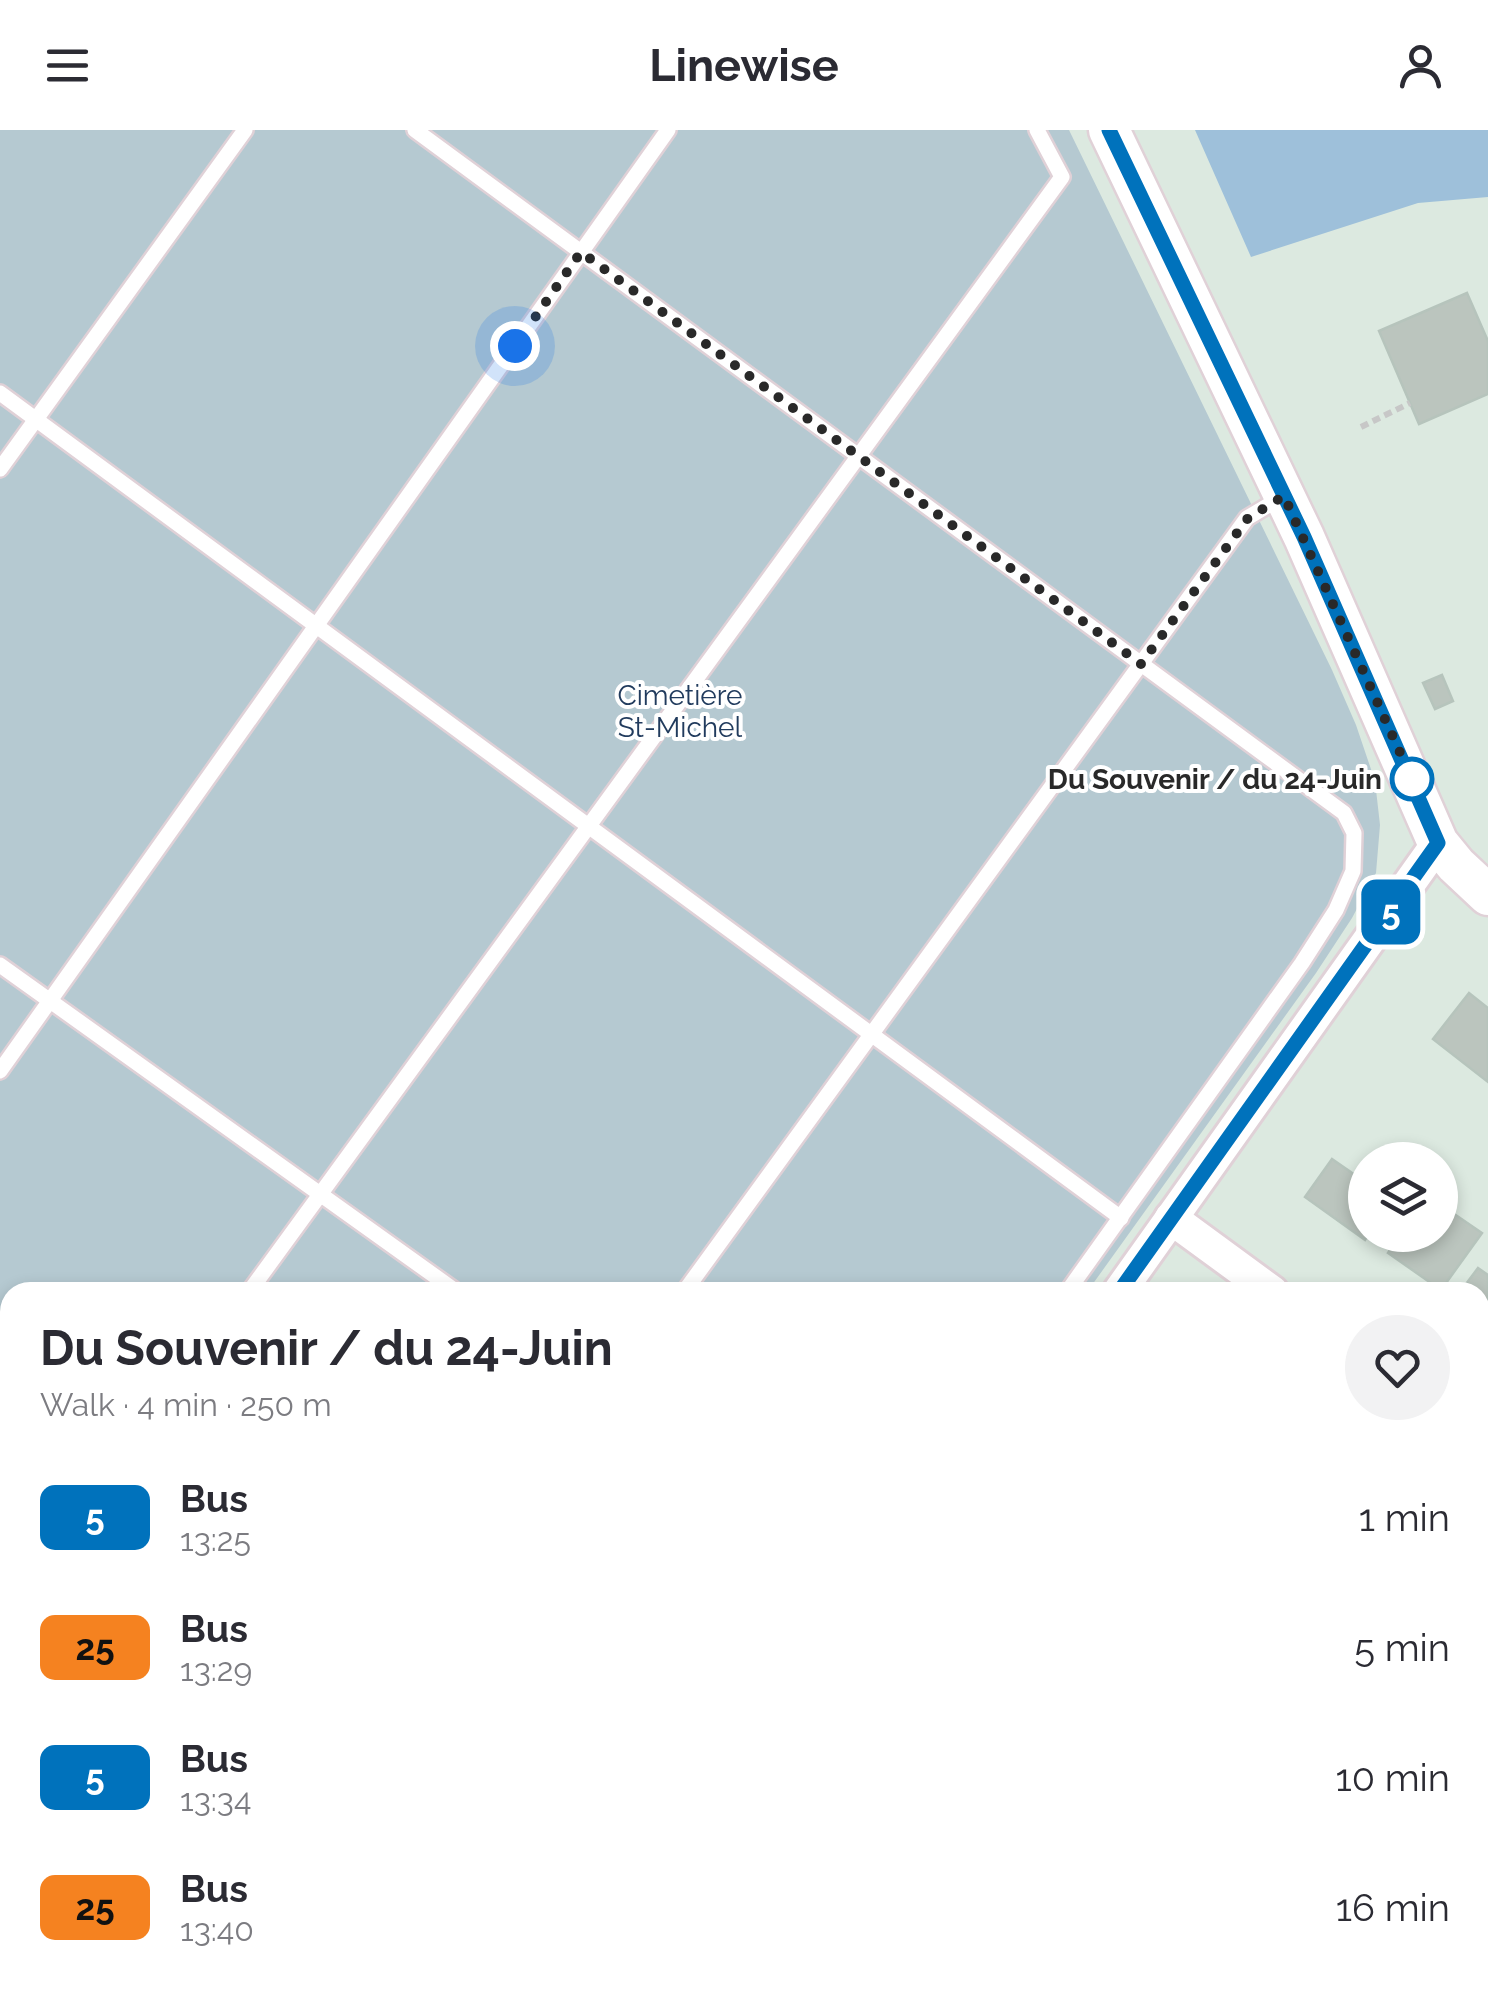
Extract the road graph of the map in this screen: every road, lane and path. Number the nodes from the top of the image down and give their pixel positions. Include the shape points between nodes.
1 (244, 130) edge
2 (415, 130) edge
3 (668, 130) edge
4 (1038, 130) edge
5 (1109, 130) edge
6 (581, 252) junction
7 (0, 393) edge
8 (1410, 403) dead end
9 (36, 420) junction
10 (1361, 427) dead end
11 (859, 456) junction
12 (0, 470) edge
13 (1284, 496) junction
14 (316, 626) junction
15 (1141, 664) junction
16 (589, 826) junction
17 (1438, 843) junction
18 (1488, 895) edge
19 (0, 965) edge
20 (50, 1001) junction
21 (872, 1034) junction
22 (0, 1072) edge
23 (321, 1194) junction
24 (1121, 1218) junction
25 (1171, 1218) junction
26 (257, 1282) edge
27 (443, 1282) edge
28 (691, 1282) edge
29 (1074, 1282) edge
30 (1126, 1282) edge
31 (1258, 1282) edge

1 - 9 lane
2 - 6 lane
3 - 6 lane
4 - 11 lane via 1062,177
5 - 13 street
6 - 11 lane
6 - 14 lane
7 - 9 lane
8 - 10 path
9 - 12 lane
9 - 14 lane
11 - 15 lane
11 - 16 lane
13 - 15 lane via 1248,518
13 - 17 street
14 - 16 lane
14 - 20 lane
15 - 21 lane
15 - 24 lane via 1344,813 1354,833 1352,871 1336,910
16 - 21 lane
16 - 23 lane
17 - 18 street
17 - 25 street
19 - 20 lane
20 - 22 lane
20 - 23 lane
21 - 24 lane
21 - 28 lane
23 - 26 lane
23 - 27 lane
24 - 29 lane
25 - 30 street
25 - 31 street

